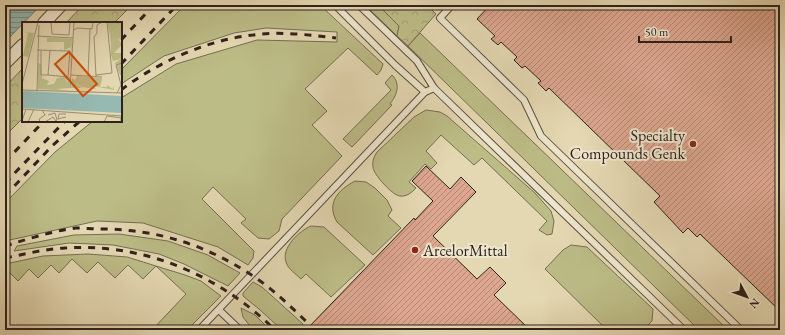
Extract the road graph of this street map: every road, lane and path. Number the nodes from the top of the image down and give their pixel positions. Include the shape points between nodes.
1 (61, 5) edge
2 (335, 5) edge
3 (359, 5) edge
4 (452, 5) edge
5 (45, 22) edge
6 (22, 46) edge
7 (5, 63) edge
8 (434, 88) junction
9 (425, 92) junction
10 (219, 310) junction
11 (199, 330) edge
12 (240, 330) edge
13 (684, 330) edge
14 (741, 330) edge

1 - 5 street
2 - 9 lane
3 - 8 lane via 417,61
4 - 14 lane via 440,18 524,100 542,136
6 - 7 street
8 - 9 lane
8 - 13 lane
9 - 10 lane
10 - 11 lane
10 - 12 lane

